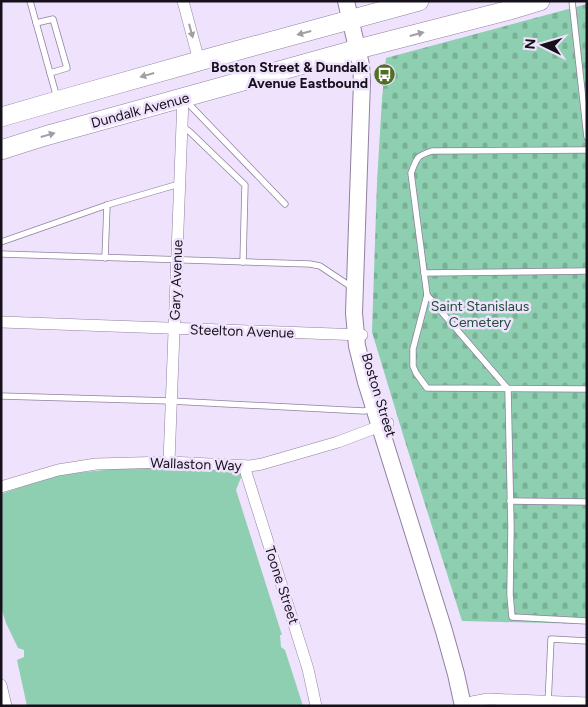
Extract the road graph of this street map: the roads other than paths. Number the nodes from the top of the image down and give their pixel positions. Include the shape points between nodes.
1 (30, 1) edge
2 (183, 1) edge
3 (346, 1) edge
4 (419, 1) edge
5 (540, 1) edge
6 (572, 1) edge
7 (351, 20) junction
8 (36, 23) junction
9 (364, 48) junction
10 (199, 61) junction
11 (50, 73) junction
12 (183, 98) junction
13 (58, 100) junction
14 (1, 117) edge
15 (182, 126) junction
16 (587, 137) edge
17 (1, 150) edge
18 (587, 150) edge
19 (179, 184) junction
20 (285, 204) dead end
21 (107, 205) junction
22 (1, 242) edge
23 (1, 254) edge
24 (105, 258) junction
25 (176, 260) junction
26 (243, 262) junction
27 (587, 271) edge
28 (424, 272) junction
29 (355, 289) junction
30 (427, 295) junction
31 (1, 322) edge
32 (174, 328) junction
33 (359, 334) junction
34 (508, 389) junction
35 (587, 389) edge
36 (1, 396) edge
37 (171, 401) junction
38 (374, 408) junction
39 (384, 425) junction
40 (169, 462) junction
41 (244, 466) junction
42 (1, 486) edge
43 (510, 501) junction
44 (587, 502) edge
45 (587, 620) edge
46 (587, 641) edge
47 (1, 685) edge
48 (587, 703) edge
49 (469, 704) edge
50 (548, 704) edge
51 (6, 706) edge
52 (316, 706) edge

1 - 8 lane
2 -> 10 street
3 - 7 main road
4 - 7 main road
9 -> 5 main road, Dundalk Avenue
6 - 16 lane
7 - 9 main road
7 -> 10 main road
8 - 11 lane
8 - 11 lane via 53,19 58,35 67,68
9 - 12 main road, Dundalk Avenue
9 - 29 main road, Boston Street
9 - 33 main road, Boston Street via 372,64 373,81 363,314
10 -> 13 main road
11 - 13 lane
12 - 15 street, Gary Avenue
17 -> 12 main road, Dundalk Avenue
12 - 20 lane
13 - 14 main road
15 - 19 street, Gary Avenue
15 - 26 lane via 245,185
18 - 28 lane via 432,151 421,155 411,173
19 - 21 lane
19 - 25 street, Gary Avenue
21 - 22 lane
21 - 24 lane
23 - 24 lane
24 - 25 lane
25 - 26 lane
25 - 32 street, Gary Avenue
26 - 29 lane via 320,266
27 - 28 lane
28 - 30 lane
29 - 33 main road, Boston Street
30 - 34 lane
30 - 34 lane via 413,348 413,360 416,373 427,388
31 - 32 street, Steelton Avenue
32 - 33 street, Steelton Avenue
32 - 37 street, Gary Avenue
33 - 38 main road, Boston Street via 361,364
33 - 39 main road, Boston Street
34 - 35 lane
34 - 43 lane
36 - 37 lane
37 - 38 lane
37 - 40 street, Gary Avenue
38 - 39 main road, Boston Street
39 - 41 street, Wallaston Way via 338,442 262,464
39 - 49 main road, Boston Street via 465,673
40 - 41 street, Wallaston Way
40 - 42 street, Wallaston Way via 96,464 58,470
41 - 52 street, Toone Street via 308,669
43 - 44 lane
43 - 45 lane via 512,617
46 - 50 lane via 551,639
47 - 51 street
48 - 50 street
49 - 50 street via 488,700

